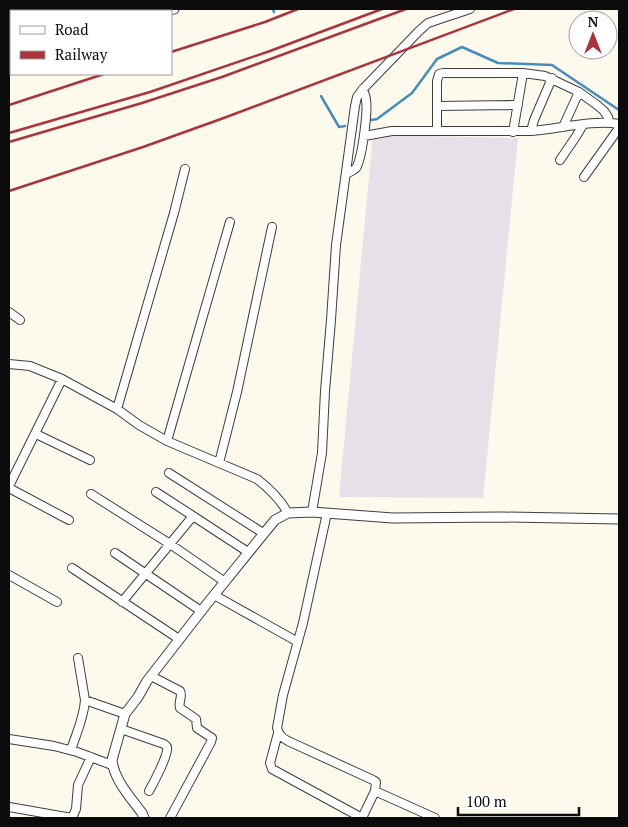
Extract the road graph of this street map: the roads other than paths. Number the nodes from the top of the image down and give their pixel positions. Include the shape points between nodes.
1 (470, 9) edge
2 (523, 73) junction
3 (552, 78) junction
4 (363, 89) junction
5 (579, 92) junction
6 (518, 105) junction
7 (437, 106) junction
8 (608, 122) junction
9 (619, 124) edge
10 (583, 125) junction
11 (563, 128) junction
12 (619, 128) edge
13 (531, 131) junction
14 (437, 132) junction
15 (513, 132) junction
16 (364, 136) junction
17 (560, 160) dead end
18 (185, 169) dead end
19 (346, 174) junction
20 (584, 177) dead end
21 (230, 222) dead end
22 (272, 227) dead end
23 (9, 312) edge
24 (20, 320) dead end
25 (9, 364) edge
26 (62, 379) junction
27 (117, 409) junction
28 (36, 434) junction
29 (167, 441) junction
30 (90, 460) dead end
31 (218, 463) junction
32 (169, 473) dead end
33 (9, 487) edge
34 (156, 492) dead end
35 (91, 494) dead end
36 (312, 512) junction
37 (288, 513) junction
38 (327, 513) junction
39 (193, 516) junction
40 (619, 519) edge
41 (69, 520) dead end
42 (263, 533) junction
43 (170, 544) junction
44 (248, 552) junction
45 (115, 553) dead end
46 (72, 568) dead end
47 (145, 574) junction
48 (9, 575) edge
49 (225, 582) junction
50 (214, 594) junction
51 (57, 602) dead end
52 (122, 602) junction
53 (201, 611) junction
54 (179, 640) junction
55 (298, 642) junction
56 (78, 658) dead end
57 (151, 676) junction
58 (85, 700) junction
59 (125, 714) junction
60 (121, 729) junction
61 (278, 733) junction
62 (9, 739) edge
63 (71, 750) junction
64 (91, 757) junction
65 (112, 765) junction
66 (149, 791) dead end
67 (374, 791) junction
68 (9, 807) edge
69 (72, 818) edge
70 (144, 818) edge
71 (170, 818) edge
72 (362, 818) edge
73 (435, 818) edge

1 - 4 street via 428,23
2 - 3 street
2 - 6 street
2 - 7 street via 439,74 436,81
3 - 5 street
3 - 13 street
4 - 16 street via 367,101
4 - 19 street via 355,106
5 - 8 street via 604,111
5 - 11 street
6 - 7 street
6 - 15 street
7 - 14 street
8 - 9 street
8 - 10 street
10 - 11 street
10 - 17 street
11 - 13 street
12 - 20 street
13 - 15 street
14 - 15 street
14 - 16 street via 392,131
16 - 19 street via 356,168
18 - 27 street
19 - 36 street via 336,245 322,453
21 - 29 street
22 - 31 street via 237,392
23 - 24 street
25 - 26 street via 30,366
26 - 27 street
26 - 28 street
27 - 29 street
28 - 30 street
28 - 33 street
29 - 31 street
31 - 37 street via 258,479 280,500
32 - 42 street
33 - 41 street
34 - 39 street
35 - 43 street
36 - 37 street
36 - 38 street
37 - 42 street via 275,520
38 - 40 street via 393,518
38 - 55 street
39 - 43 street
39 - 44 street
42 - 44 street
43 - 47 street
43 - 49 street
44 - 49 street
45 - 47 street
46 - 52 street
47 - 52 street
47 - 53 street
48 - 51 street
49 - 50 street
50 - 53 street
50 - 55 street
52 - 54 street
53 - 54 street
54 - 57 street
55 - 61 street via 277,723
56 - 58 street
57 - 59 street
57 - 71 street via 180,691 180,708 196,719 197,728 212,738
58 - 59 street
58 - 63 street
59 - 60 street
60 - 65 street
60 - 66 street via 167,746
61 - 67 street via 288,741 373,780 376,782
61 - 72 street via 270,762 272,769
62 - 63 street
63 - 64 street
64 - 65 street
64 - 69 street via 78,785 76,810
65 - 70 street
67 - 72 street
67 - 73 street
68 - 69 street

